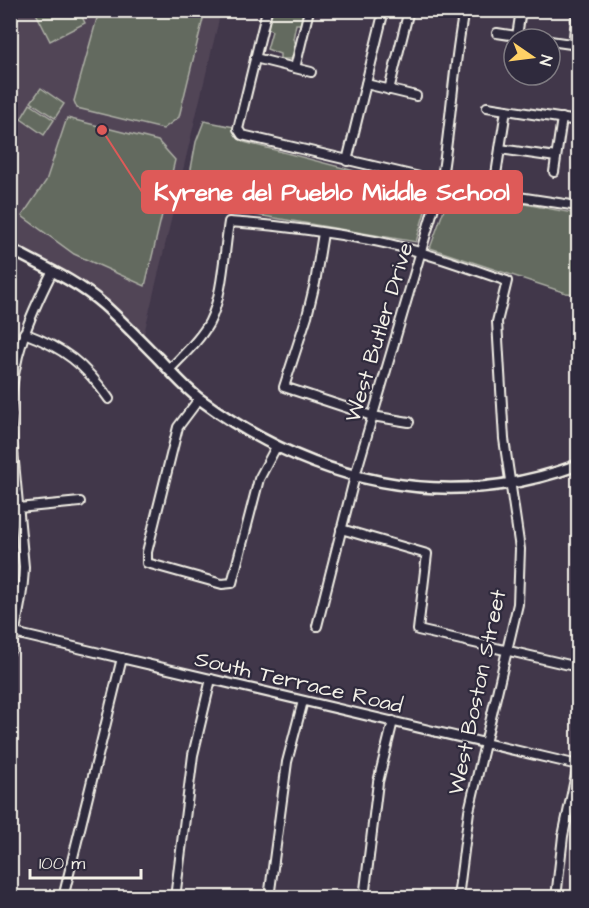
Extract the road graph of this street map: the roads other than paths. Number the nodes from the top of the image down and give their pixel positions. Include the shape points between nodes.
1 (267, 10) edge
2 (309, 10) edge
3 (384, 10) edge
4 (409, 10) edge
5 (464, 10) edge
6 (521, 10) edge
7 (577, 10) edge
8 (518, 27) edge
9 (497, 33) dead end
10 (502, 34) edge
11 (576, 45) edge
12 (255, 58) junction
13 (295, 68) junction
14 (311, 72) dead end
15 (366, 84) junction
16 (389, 90) junction
17 (416, 96) dead end
18 (487, 107) dead end
19 (506, 110) junction
20 (562, 118) junction
21 (579, 121) edge
22 (500, 149) junction
23 (556, 157) junction
24 (347, 161) junction
25 (554, 172) dead end
26 (441, 183) junction
27 (493, 194) junction
28 (579, 206) edge
29 (323, 233) junction
30 (10, 249) edge
31 (422, 253) junction
32 (52, 272) junction
33 (24, 333) junction
34 (169, 370) junction
35 (109, 399) dead end
36 (199, 399) junction
37 (10, 411) edge
38 (372, 416) junction
39 (10, 420) edge
40 (409, 422) dead end
41 (276, 447) junction
42 (579, 465) edge
43 (354, 476) junction
44 (510, 484) junction
45 (80, 502) dead end
46 (18, 508) junction
47 (341, 529) junction
48 (317, 626) dead end
49 (13, 633) edge
50 (10, 651) edge
51 (507, 651) junction
52 (122, 658) junction
53 (579, 667) edge
54 (211, 679) junction
55 (303, 700) junction
56 (393, 722) junction
57 (486, 743) junction
58 (579, 765) edge
59 (63, 897) edge
60 (175, 897) edge
61 (270, 897) edge
62 (364, 897) edge
63 (458, 897) edge
64 (556, 897) edge

1 - 12 street
2 - 13 street
3 - 15 street
4 - 16 street
5 - 26 street, West Butler Drive
6 - 8 street
7 - 11 street
9 - 10 street
12 - 13 street
12 - 24 street via 239,132 245,137
13 - 14 street
15 - 16 street
15 - 24 street
16 - 17 street
18 - 19 street
19 - 20 street
19 - 22 street
20 - 21 street
20 - 23 street
22 - 23 street
22 - 27 street
23 - 25 street
24 - 26 street
26 - 27 street
26 - 31 street, West Butler Drive
27 - 28 street
29 - 31 street
29 - 34 street via 229,222 217,304 197,341
29 - 38 street via 307,316 284,387
30 - 32 street
31 - 38 street, West Butler Drive
31 - 44 street, West Boston Street via 507,280 497,322
32 - 33 street
32 - 34 street via 102,304
33 - 35 street via 49,343 83,365
33 - 37 street via 14,369
34 - 36 street
36 - 41 street
36 - 41 street via 178,427 147,563 222,584 232,583 259,479
38 - 40 street
38 - 43 street, West Butler Drive
39 - 46 street
41 - 43 street
42 - 44 street
43 - 44 street via 465,489
43 - 47 street, West Butler Drive
44 - 51 street, West Boston Street via 520,549 518,604
45 - 46 street
46 - 49 street via 24,577
47 - 48 street, West Butler Drive
47 - 51 street via 427,554 418,630
49 - 50 street
49 - 52 street, South Terrace Road
51 - 53 street
51 - 57 street, West Boston Street
52 - 54 street, South Terrace Road
52 - 59 street
54 - 55 street, South Terrace Road
54 - 60 street via 193,755
55 - 56 street, South Terrace Road
55 - 61 street via 286,762
56 - 57 street, South Terrace Road
56 - 62 street via 378,782
57 - 58 street, South Terrace Road
57 - 63 street, West Boston Street via 469,811
58 - 64 street via 562,836

